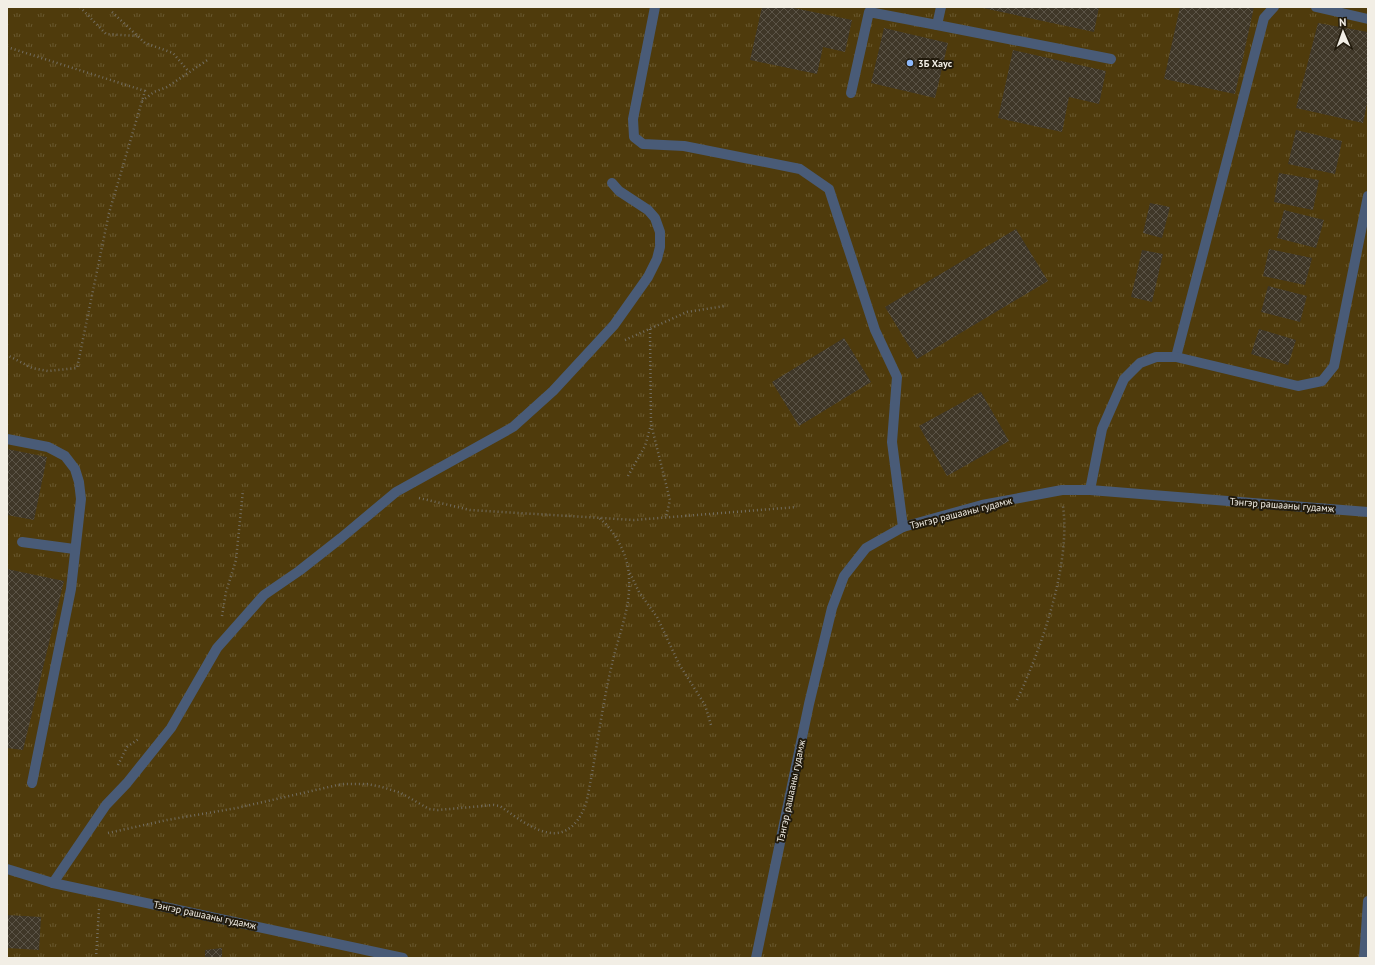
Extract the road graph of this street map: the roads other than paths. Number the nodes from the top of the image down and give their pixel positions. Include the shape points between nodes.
1 (655, 7) edge
2 (941, 7) edge
3 (1274, 7) edge
4 (1316, 7) edge
5 (1368, 19) edge
6 (937, 25) junction
7 (1111, 59) dead end
8 (851, 93) dead end
9 (612, 183) dead end
10 (1368, 196) edge
11 (1176, 357) junction
12 (7, 439) edge
13 (1090, 490) junction
14 (1368, 512) edge
15 (903, 527) junction
16 (22, 542) dead end
17 (74, 549) junction
18 (32, 784) dead end
19 (7, 869) edge
20 (53, 883) junction
21 (1368, 901) edge
22 (403, 958) edge
23 (756, 958) edge
24 (1364, 958) edge

1 - 15 street via 633,119 634,137 644,144 684,146 800,169 829,189 875,330 897,377 892,442
2 - 6 street
3 - 11 street via 1264,18
4 - 5 street
6 - 7 street
6 - 8 street via 869,12
9 - 20 street via 655,218 660,232 660,246 648,277 608,330 553,391 513,427 396,492 300,571 264,595 217,648 171,728 106,805
10 - 11 street via 1334,366 1322,381 1298,386
11 - 13 street via 1156,357 1140,363 1124,379 1102,429
12 - 17 street via 48,447 65,456 75,469 81,499
13 - 14 street, Тэнгэр рашааны гудамж
13 - 15 street, Тэнгэр рашааны гудамж via 1062,490 982,505
15 - 23 street, Тэнгэр рашааны гудамж via 866,548 844,576 832,608 809,704
16 - 17 street
17 - 18 street via 71,590
19 - 20 street, Тэнгэр рашааны гудамж
20 - 22 street, Тэнгэр рашааны гудамж
21 - 24 street

